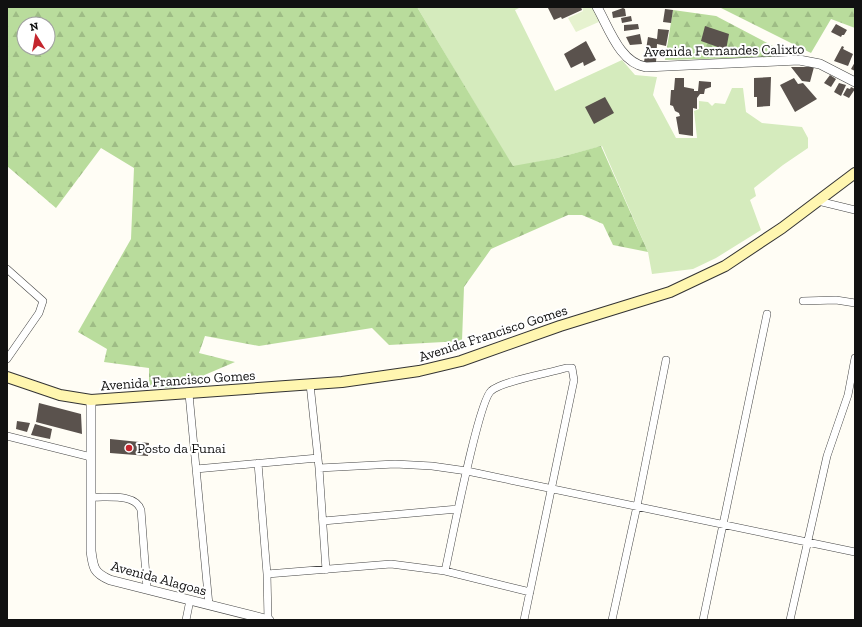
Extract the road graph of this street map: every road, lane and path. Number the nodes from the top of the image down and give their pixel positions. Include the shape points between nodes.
1 (597, 7) edge
2 (855, 82) edge
3 (855, 173) edge
4 (818, 201) junction
5 (855, 210) edge
6 (7, 269) edge
7 (803, 301) dead end
8 (855, 303) edge
9 (767, 314) dead end
10 (855, 358) edge
11 (7, 359) edge
12 (666, 360) dead end
13 (7, 377) edge
14 (310, 384) junction
15 (189, 394) junction
16 (852, 396) edge
17 (91, 400) junction
18 (7, 436) edge
19 (91, 457) junction
20 (318, 458) junction
21 (258, 463) junction
22 (320, 468) junction
23 (196, 469) junction
24 (467, 471) junction
25 (552, 490) junction
26 (91, 497) junction
27 (637, 506) junction
28 (458, 509) junction
29 (323, 521) junction
30 (722, 524) junction
31 (807, 541) junction
32 (855, 552) edge
33 (326, 570) junction
34 (445, 571) junction
35 (267, 574) junction
36 (147, 589) junction
37 (530, 592) junction
38 (190, 600) junction
39 (209, 605) junction
40 (186, 620) edge
41 (269, 620) edge
42 (524, 620) edge
43 (612, 620) edge
44 (703, 620) edge
45 (790, 620) edge

1 - 2 street, Avenida Fernandes Calixto via 623,52 630,62 638,66 799,60 820,64
3 - 4 main road, Avenida Francisco Gomes
4 - 5 street
4 - 14 main road, Avenida Francisco Gomes via 725,266 670,292 447,364 419,371
6 - 11 street via 43,301 39,313
7 - 8 street via 836,300
9 - 30 street
10 - 16 street
12 - 27 street
13 - 17 main road, Avenida Francisco Gomes via 60,395
14 - 15 main road, Avenida Francisco Gomes
14 - 20 street
15 - 17 main road, Avenida Francisco Gomes
15 - 23 street
16 - 31 street via 827,456
17 - 19 street, Avenida Alagoas
18 - 19 street
19 - 26 street, Avenida Alagoas
20 - 21 street
20 - 22 street
21 - 23 street
21 - 35 street
22 - 24 street via 383,464 432,466
22 - 29 street
23 - 39 street
24 - 25 street
24 - 25 street via 486,397 491,391 498,386 572,368 574,380
24 - 28 street
25 - 27 street
25 - 37 street
26 - 36 street, Avenida Alagoas via 92,566 99,576
26 - 36 street via 130,499 139,505
27 - 30 street
27 - 43 street
28 - 29 street
28 - 34 street
29 - 33 street
30 - 31 street
30 - 44 street
31 - 32 street
31 - 45 street
33 - 34 street via 391,564
33 - 35 street
34 - 37 street
35 - 41 street
36 - 38 street, Avenida Alagoas
37 - 42 street
38 - 39 street, Avenida Alagoas
38 - 40 street
39 - 41 street, Avenida Alagoas

